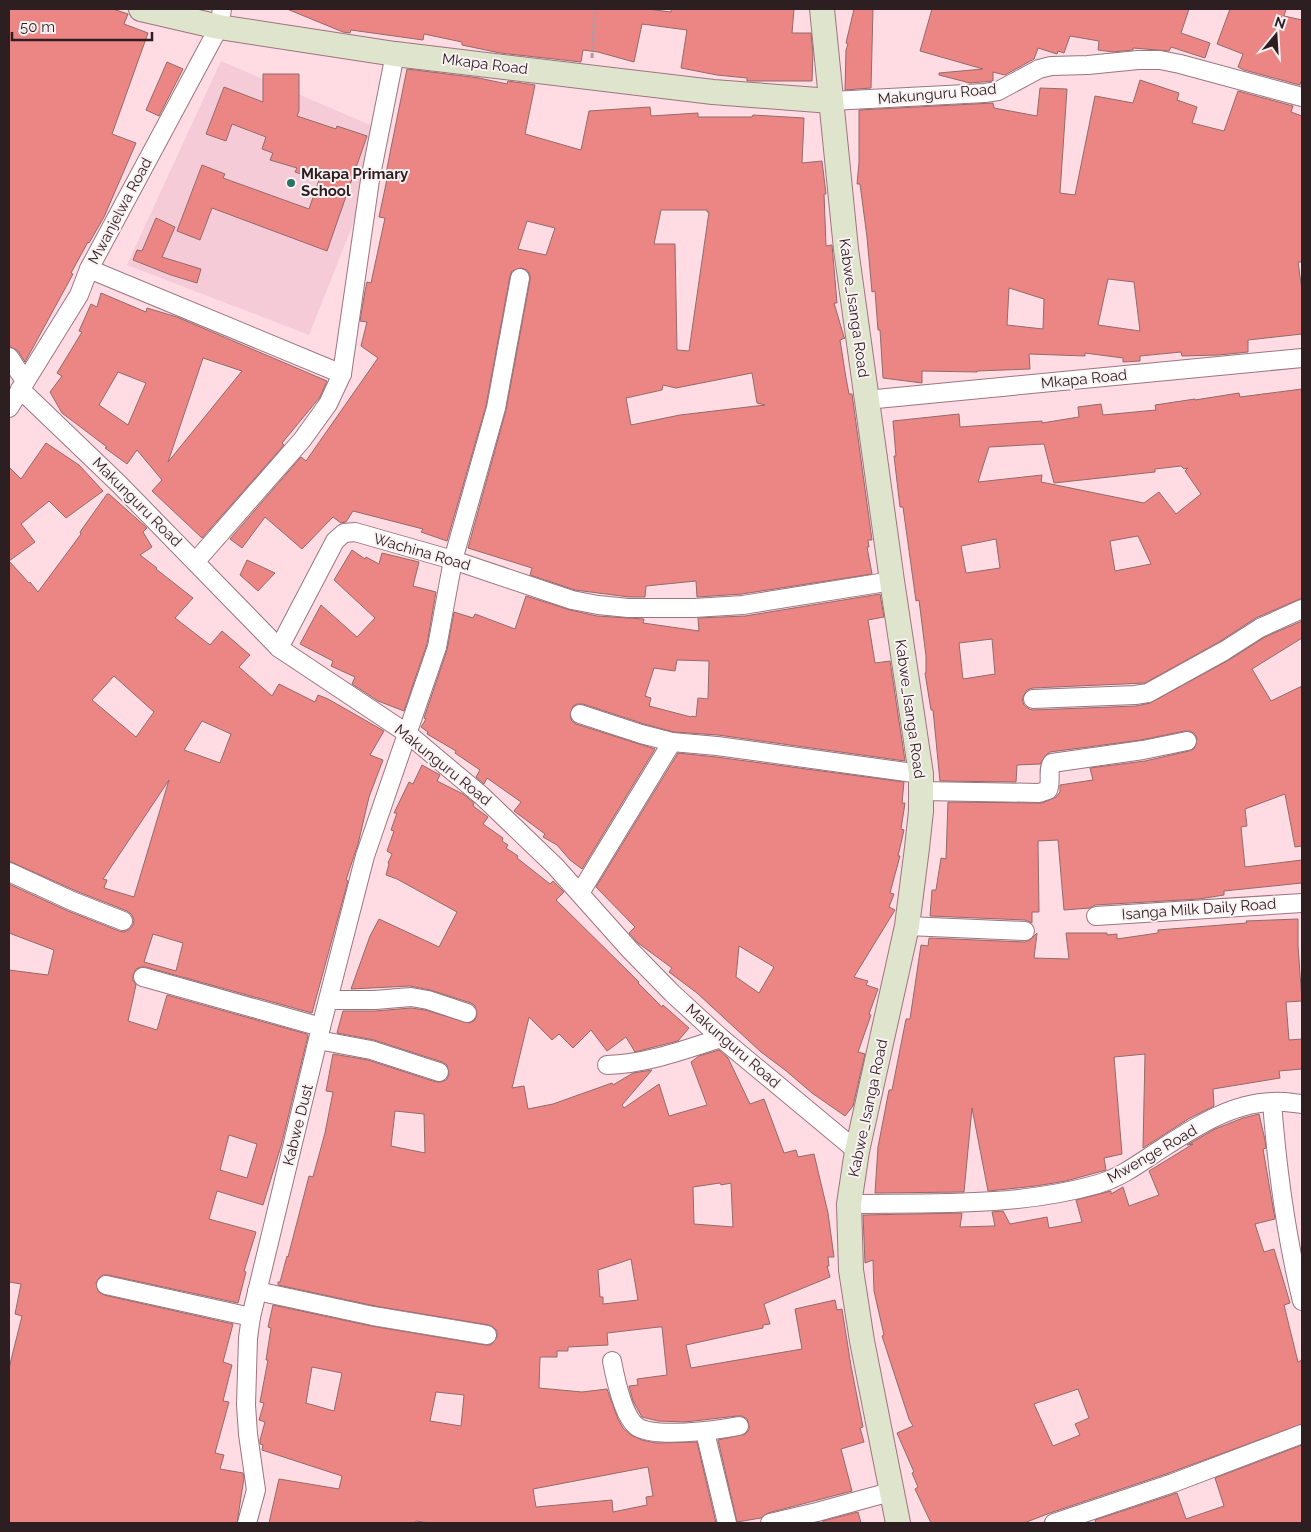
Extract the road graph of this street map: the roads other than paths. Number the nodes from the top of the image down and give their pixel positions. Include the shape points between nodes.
1 (141, 9) edge
2 (822, 9) edge
3 (221, 18) edge
4 (394, 54) junction
5 (1302, 97) edge
6 (831, 101) junction
7 (89, 269) junction
8 (520, 278) dead end
9 (9, 357) edge
10 (1302, 358) edge
11 (342, 374) junction
12 (23, 385) junction
13 (866, 400) junction
14 (9, 408) edge
15 (454, 560) junction
16 (196, 561) junction
17 (892, 581) junction
18 (1302, 609) edge
19 (279, 648) junction
20 (1033, 699) dead end
21 (580, 714) dead end
22 (408, 734) junction
23 (1187, 741) dead end
24 (672, 742) junction
25 (921, 783) junction
26 (9, 872) edge
27 (580, 893) junction
28 (1302, 903) edge
29 (1096, 916) dead end
30 (123, 921) dead end
31 (907, 926) junction
32 (1025, 931) dead end
33 (143, 977) dead end
34 (329, 1000) junction
35 (467, 1013) dead end
36 (320, 1033) junction
37 (722, 1038) junction
38 (607, 1065) dead end
39 (439, 1072) dead end
40 (1272, 1102) junction
41 (1302, 1104) edge
42 (857, 1151) junction
43 (849, 1204) junction
44 (106, 1285) dead end
45 (257, 1291) junction
46 (1302, 1301) edge
47 (251, 1317) junction
48 (487, 1335) dead end
49 (612, 1360) dead end
50 (739, 1426) dead end
51 (705, 1432) junction
52 (1302, 1434) edge
53 (890, 1492) junction
54 (248, 1523) edge
55 (726, 1523) edge
56 (770, 1523) edge
57 (898, 1523) edge
58 (1054, 1523) edge

1 - 3 street, Mkapa Road
2 - 6 street, Kabwe_Isanga Road
3 - 4 street, Mkapa Road
3 - 7 street, Mwanjelwa Road
4 - 6 street, Mkapa Road via 713,92
4 - 11 street via 370,180
5 - 6 street, Makunguru Road via 1180,64 1138,60 1051,66 998,91 985,93
6 - 13 street, Kabwe_Isanga Road
7 - 11 street
7 - 12 street, Mwanjelwa Road via 79,295
8 - 15 street, Kabwe Dust via 496,408
9 - 12 street, Makunguru Road
10 - 13 street, Mkapa Road
11 - 16 street via 328,404 302,440
12 - 14 street, Mwanjelwa Road
12 - 16 street, Makunguru Road
13 - 17 street, Kabwe_Isanga Road
15 - 17 street, Wachina Road via 572,600 628,608 743,605
15 - 19 street, Wachina Road via 355,532 344,533 335,541
15 - 22 street, Kabwe Dust via 437,647
16 - 19 street, Makunguru Road
17 - 25 street, Kabwe_Isanga Road
18 - 20 street via 1260,628 1148,692
19 - 22 street, Makunguru Road
21 - 24 street
22 - 27 street, Makunguru Road via 482,796
22 - 34 street, Kabwe Dust via 365,856
23 - 25 street via 1052,763 1049,768 1050,786 1039,793
24 - 25 street via 717,746
24 - 27 street
25 - 31 street, Kabwe_Isanga Road
26 - 30 street
27 - 37 street, Makunguru Road via 672,993
28 - 29 street, Isanga Milk Daily Road
31 - 32 street
31 - 42 street, Kabwe_Isanga Road
33 - 36 street
34 - 35 street via 411,997
34 - 36 street, Kabwe Dust
36 - 39 street
36 - 45 street, Kabwe Dust
37 - 38 street via 624,1065
37 - 42 street, Makunguru Road
40 - 41 street, Mwenge Road
40 - 43 street, Mwenge Road via 1232,1110 1213,1119 1123,1174 1099,1184 1028,1199
40 - 46 street via 1288,1232
42 - 43 street, Kabwe_Isanga Road
43 - 53 street, Kabwe_Isanga Road via 853,1279
44 - 47 street
45 - 47 street, Kabwe Dust
45 - 48 street via 373,1316
47 - 54 street, Kabwe Dust via 246,1405 256,1490
49 - 51 street via 616,1383 634,1424 643,1430 658,1432
50 - 51 street
51 - 55 street
52 - 58 street
53 - 56 street
53 - 57 street, Kabwe_Isanga Road

